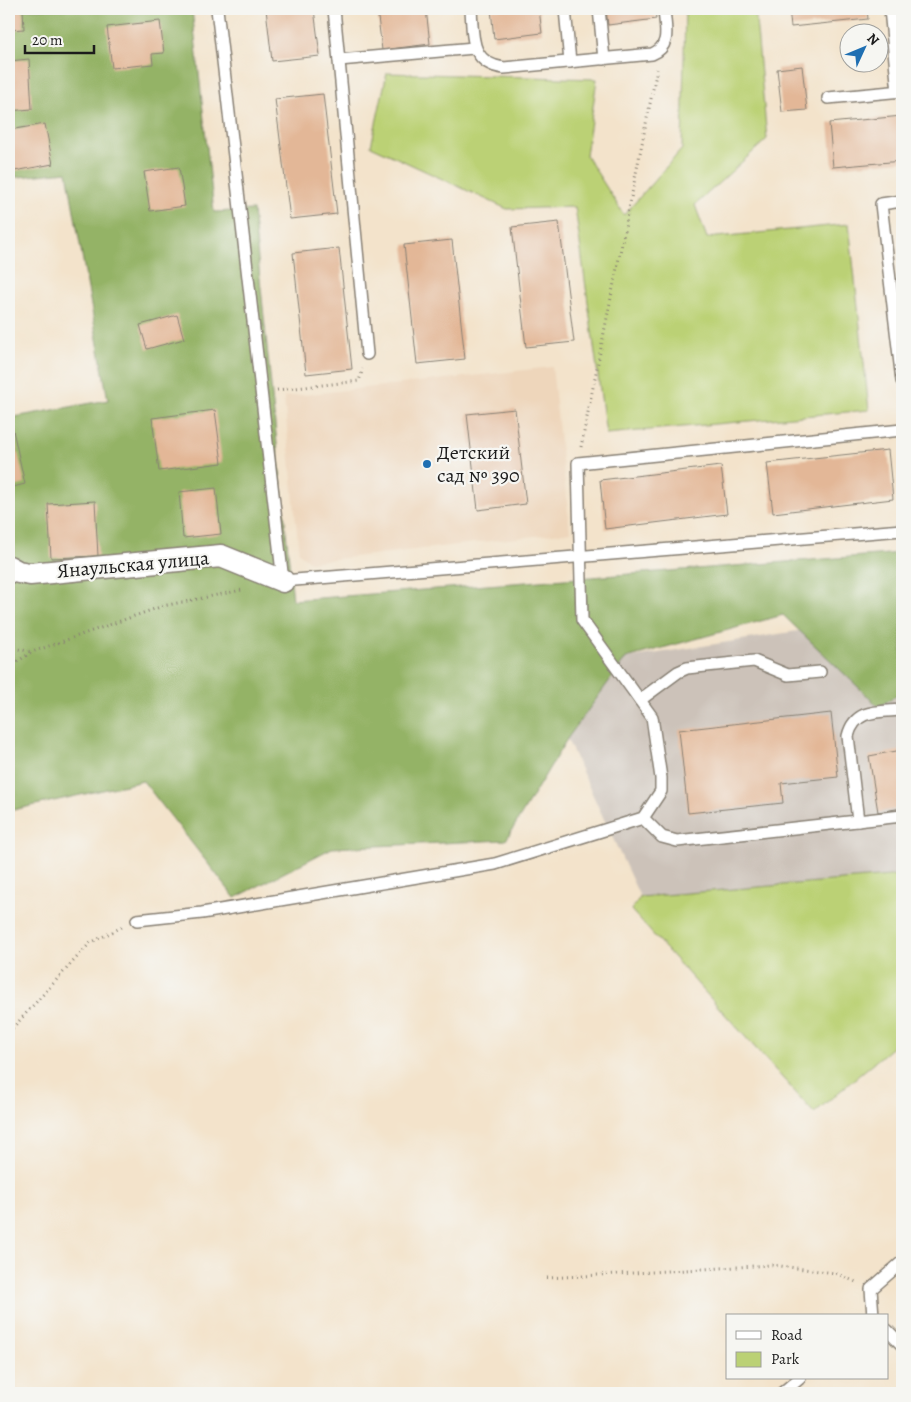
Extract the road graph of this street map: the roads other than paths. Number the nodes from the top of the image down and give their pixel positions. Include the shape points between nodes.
1 (217, 9) edge
2 (334, 9) edge
3 (471, 9) edge
4 (565, 9) edge
5 (600, 9) edge
6 (664, 9) edge
7 (890, 9) edge
8 (474, 48) junction
9 (604, 59) junction
10 (339, 60) junction
11 (570, 62) junction
12 (900, 92) edge
13 (828, 98) dead end
14 (902, 201) edge
15 (367, 354) road end
16 (901, 357) edge
17 (902, 381) edge
18 (902, 430) edge
19 (902, 530) edge
20 (581, 558) junction
21 (9, 567) edge
22 (284, 581) junction
23 (820, 672) dead end
24 (640, 700) junction
25 (902, 710) edge
26 (902, 816) edge
27 (644, 818) junction
28 (858, 821) junction
29 (137, 920) road end
30 (902, 1262) edge
31 (873, 1314) edge
32 (888, 1331) edge
33 (902, 1345) edge
34 (798, 1380) edge
35 (782, 1393) edge

1 - 22 lane
2 - 10 lane
3 - 8 lane
4 - 11 lane
5 - 9 lane
6 - 9 lane via 666,37 661,51
7 - 12 lane
8 - 10 lane
8 - 11 lane via 492,66 504,68
9 - 11 lane
10 - 15 lane
12 - 13 lane
14 - 16 lane via 881,204
16 - 17 lane
18 - 20 lane via 578,463
19 - 20 lane
20 - 22 lane
20 - 24 lane via 582,620
21 - 22 street, Янаульская улица via 30,574 221,556
23 - 24 lane via 788,675 754,660 698,667 678,672
24 - 27 lane via 652,717 661,778 661,791
25 - 28 lane via 868,713 858,717 851,726 848,736
26 - 28 lane
27 - 28 lane via 662,837 677,841
27 - 29 lane via 495,864 202,913
30 - 31 lane via 871,1289
32 - 33 lane
34 - 35 lane

